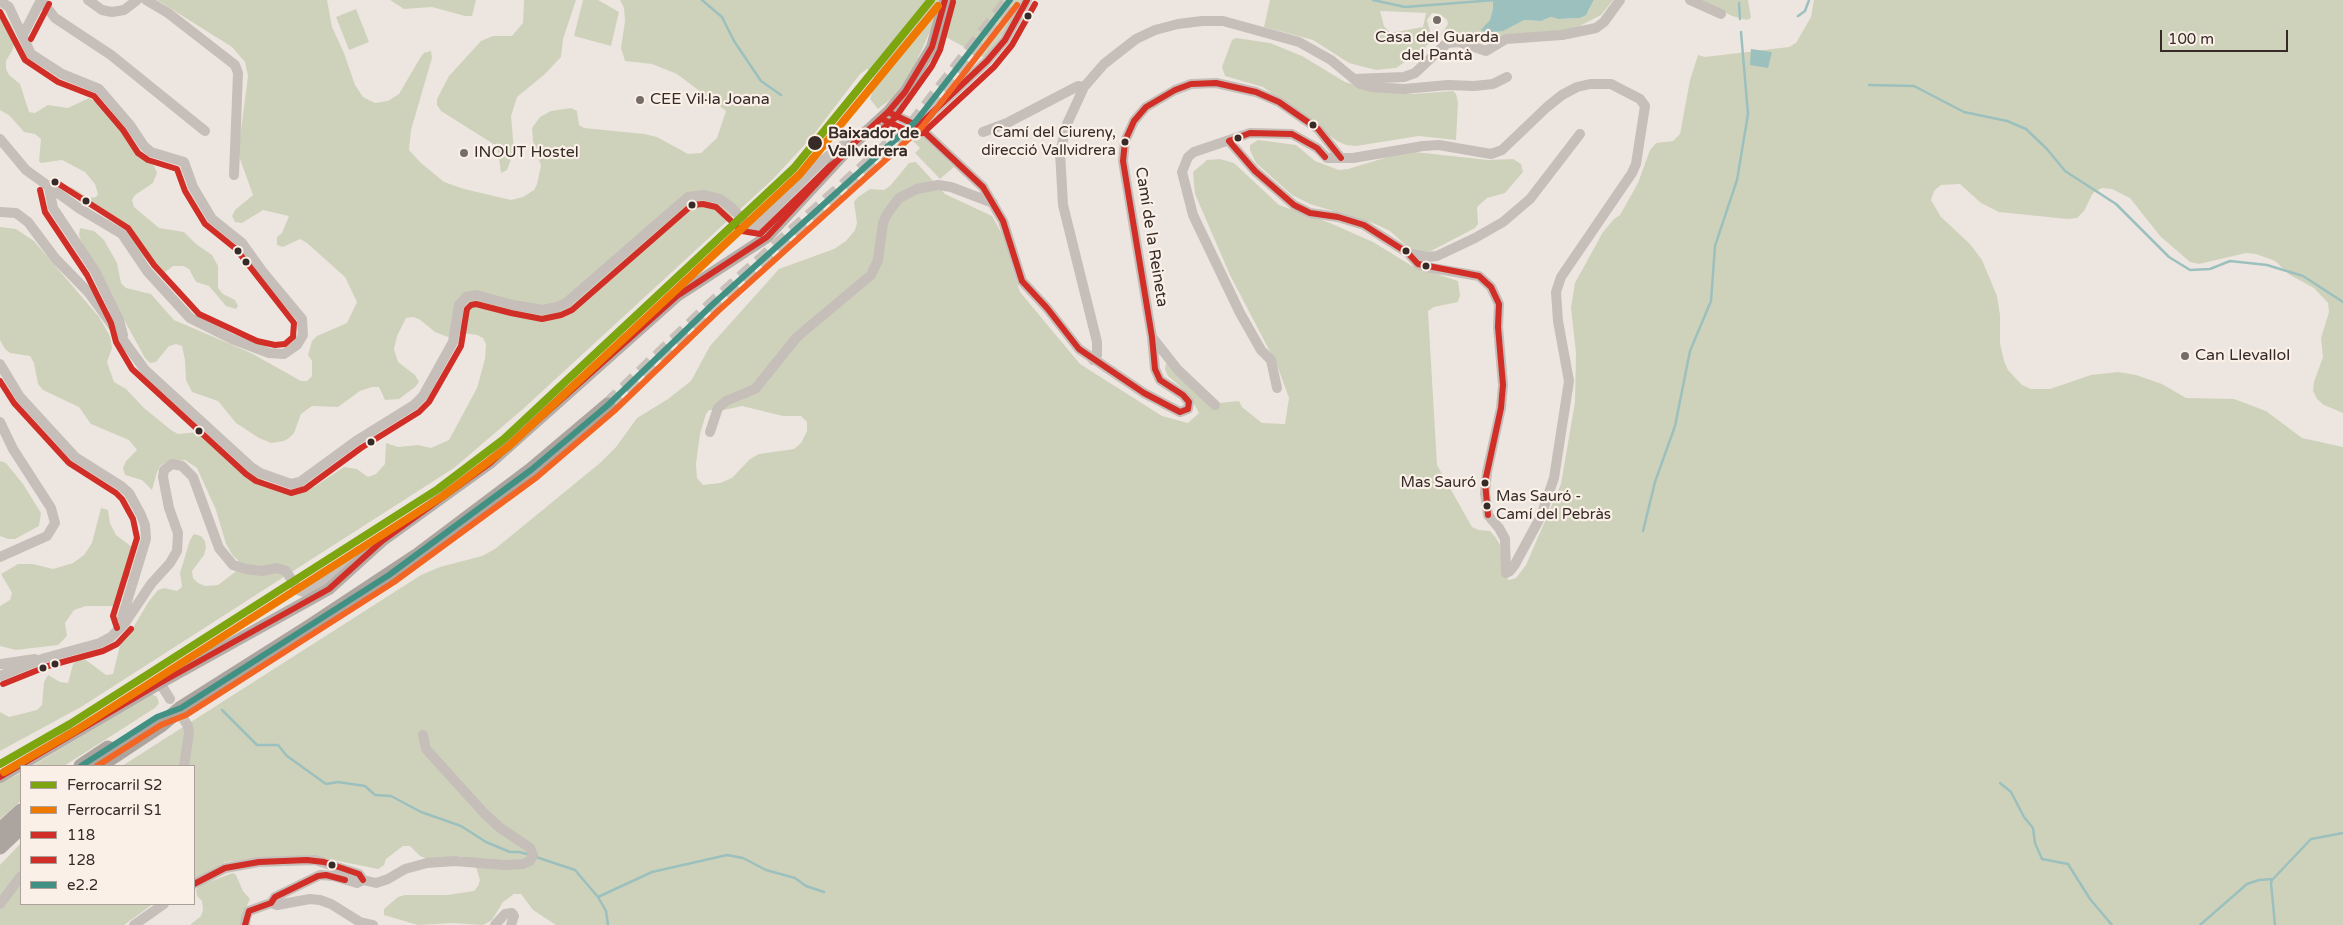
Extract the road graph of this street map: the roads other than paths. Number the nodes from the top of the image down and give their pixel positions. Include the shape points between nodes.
1 (41, 0) edge
2 (88, 0) edge
3 (137, 0) edge
4 (146, 0) edge
5 (945, 0) edge
6 (1620, 0) edge
7 (1690, 0) edge
8 (0, 1) edge
9 (1026, 3) edge
10 (1720, 14) dead end
11 (23, 35) junction
12 (1507, 77) dead end
13 (1354, 79) junction
14 (1084, 87) junction
15 (888, 112) junction
16 (918, 126) junction
17 (205, 131) dead end
18 (983, 132) dead end
19 (1580, 134) dead end
20 (0, 139) edge
21 (1229, 141) junction
22 (853, 144) junction
23 (1341, 158) junction
24 (234, 175) dead end
25 (49, 188) junction
26 (993, 203) junction
27 (0, 212) edge
28 (1408, 253) junction
29 (1152, 337) junction
30 (124, 338) junction
31 (1093, 360) junction
32 (0, 364) edge
33 (1277, 388) dead end
34 (608, 405) tunnel mouth
35 (1215, 405) dead end
36 (0, 422) edge
37 (710, 432) dead end
38 (0, 557) edge
39 (360, 560) junction
40 (124, 623) junction
41 (46, 658) junction
42 (0, 664) edge
43 (0, 676) edge
44 (160, 683) junction
45 (175, 703) junction
46 (188, 726) tunnel mouth
47 (423, 735) dead end
48 (101, 761) edge
49 (20, 765) edge
50 (20, 765) edge
51 (85, 765) edge
52 (184, 765) edge
53 (0, 777) edge
54 (20, 812) edge
55 (20, 828) edge
56 (0, 830) edge
57 (0, 847) edge
58 (20, 877) edge
59 (362, 880) junction
60 (195, 883) edge
61 (272, 903) junction
62 (0, 904) edge
63 (163, 905) edge
64 (134, 925) edge
65 (245, 925) edge
66 (373, 925) edge
67 (495, 925) edge
68 (511, 925) edge

1 - 11 street
1 - 17 street via 55,18 111,54
2 - 3 street via 102,10 112,12 124,10
4 - 24 street via 235,65 238,74
5 - 15 main road via 925,61
6 - 13 street via 1596,28 1562,35 1506,39 1486,51 1459,42 1447,43 1415,73 1404,77
7 - 10 street
8 - 11 street via 9,7
9 - 16 street via 993,54
11 - 25 street via 28,51 35,57 62,74 100,89 147,150 184,162 193,187 212,219 238,238 302,319 304,330 300,341 294,349 274,354 254,349 190,318 147,272 122,234
12 - 13 street via 1493,84 1404,89 1366,86
13 - 14 street via 1331,60 1298,42 1234,23 1202,20 1167,26 1140,37 1112,58
14 - 18 street via 1078,86
14 - 31 street via 1063,138 1060,176 1066,220 1097,342 1097,355
15 - 16 street
15 - 22 main road
16 - 26 street via 983,187
19 - 28 street via 1530,199 1503,222 1437,256
20 - 25 street via 22,166
21 - 23 street via 1250,133 1292,134 1317,148 1327,158
21 - 28 street via 1254,171 1294,205 1310,213 1364,225
21 - 33 street via 1202,148 1188,157 1182,172 1184,186 1192,216 1240,313 1261,350 1271,360
22 - 30 street via 846,143 824,159 760,224 753,227 720,199 688,197 566,303 554,309 513,305 476,295 466,297 459,305 453,342 423,396 296,483 283,483 252,466 145,370
22 - 39 main road via 767,236 677,296 490,463
23 - 28 street via 1439,145 1495,153 1562,95 1590,84 1617,86 1640,99 1645,106 1632,173 1562,277 1556,292 1569,381 1554,478 1541,516 1514,566 1506,573 1505,539 1488,515 1486,482 1502,396 1499,304 1491,287 1479,276 1426,267 1418,264
23 - 29 street, Camí de la Reineta via 1313,124 1279,102 1256,92 1216,83 1199,83 1175,90 1139,113 1130,129 1123,161
25 - 30 street via 53,208 95,271 120,320
26 - 31 street via 1003,221 1022,281 1070,339
26 - 37 street via 938,185 917,189 899,198 883,223 878,260 871,276 797,337 755,389 722,404
27 - 30 street via 16,213 28,222
29 - 31 street via 1156,374 1164,384 1187,398 1189,405 1184,412 1167,406
29 - 35 street, Camí de la Reineta via 1178,370
32 - 40 street via 20,397 75,457 129,493 141,515 146,539 122,618
34 - 45 highway via 531,470 418,554 309,627
36 - 38 street via 13,449 51,508 55,523 47,536
39 - 40 street via 352,556 323,583 308,591 298,590 286,571 277,568 262,571 233,565 216,541 193,477 182,466 172,464 164,470 163,477 178,533 177,551
39 - 44 main road via 320,595
40 - 41 street via 100,643
41 - 42 street
41 - 43 street
44 - 45 street
44 - 49 main road
45 - 48 highway
46 - 52 street
47 - 59 street via 426,749 484,813 530,848 532,857 527,862 504,865 455,860 427,863 405,869 382,882
48 - 51 highway
50 - 53 main road
54 - 56 highway
55 - 57 highway
58 - 62 street
59 - 60 street via 359,874 307,860 232,867
59 - 61 street via 357,883 320,875 273,898
61 - 65 street via 251,910
61 - 66 street via 320,900 360,922
63 - 64 street
67 - 68 street via 505,914 512,912

